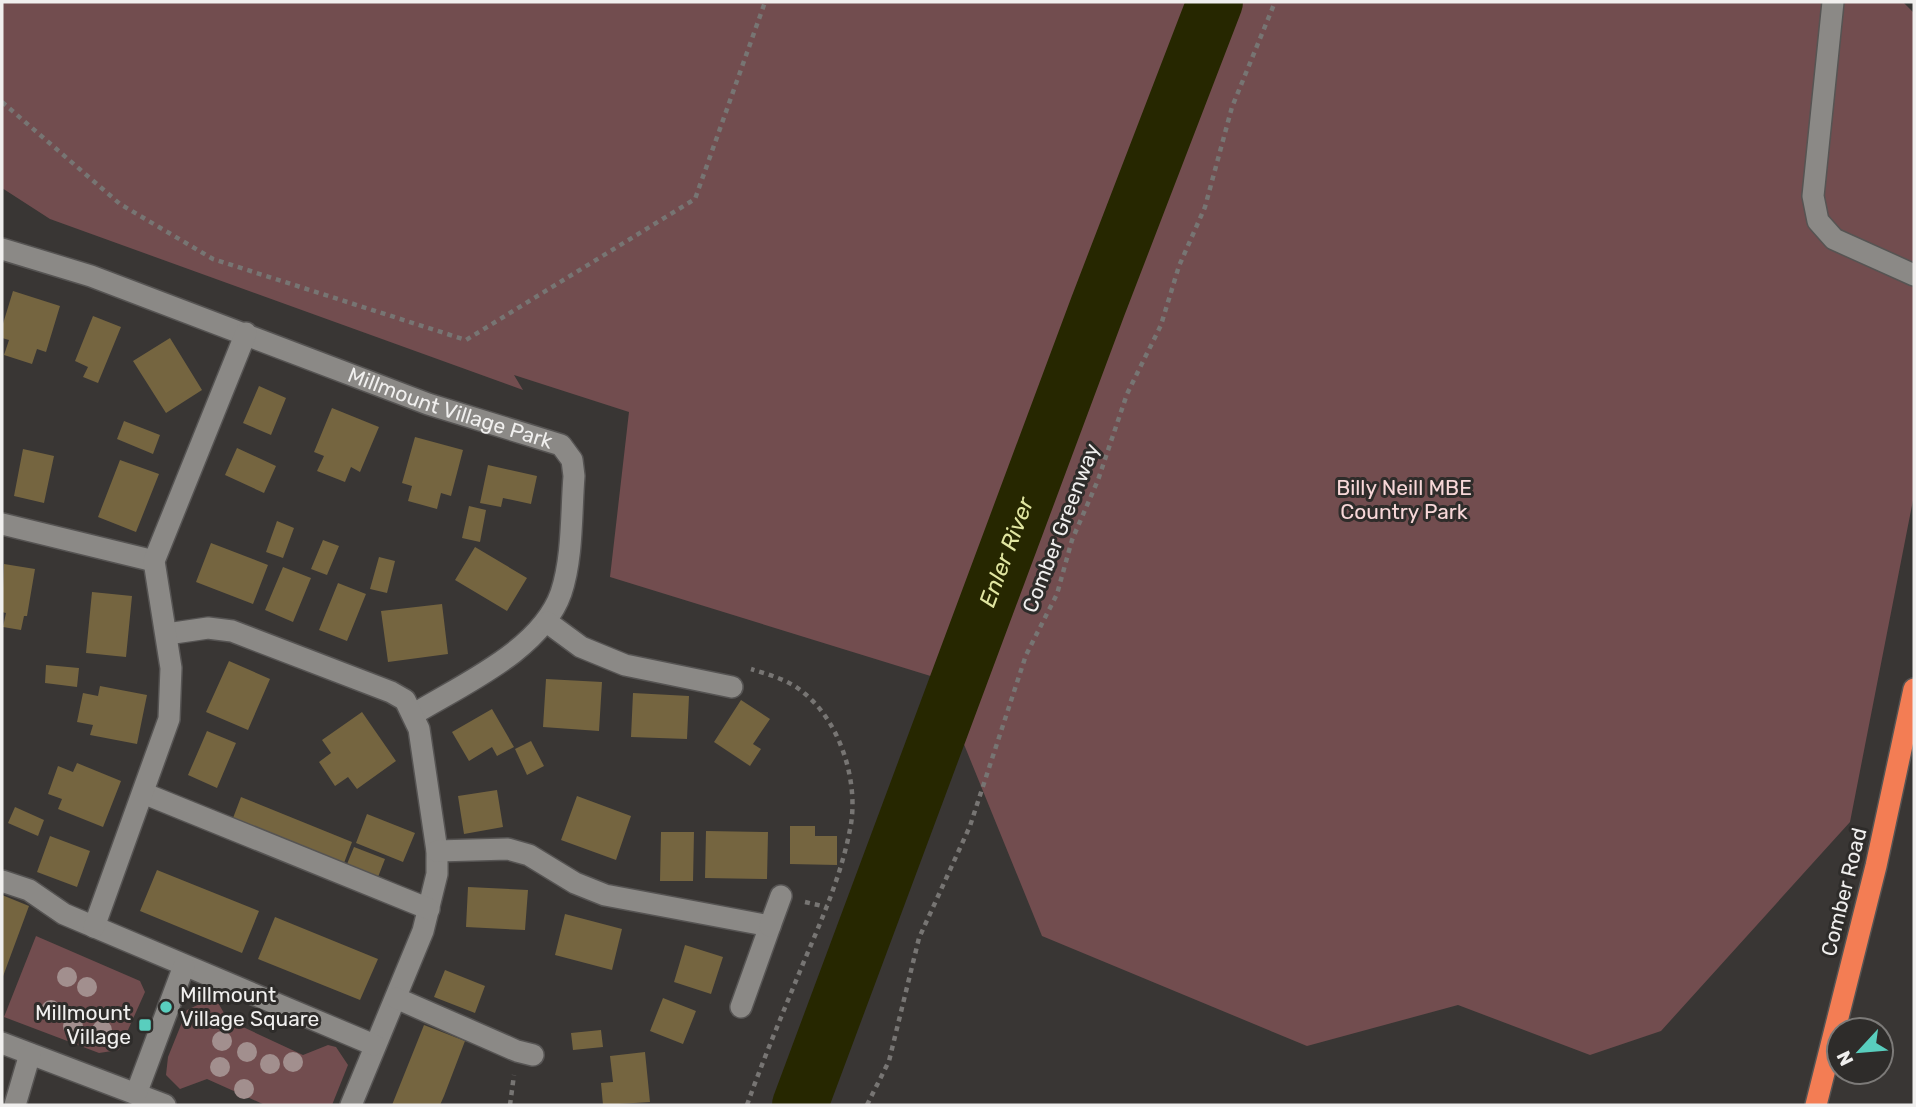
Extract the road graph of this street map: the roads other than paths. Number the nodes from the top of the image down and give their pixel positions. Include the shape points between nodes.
1 (1833, 2) edge
2 (2, 249) edge
3 (1914, 275) edge
4 (246, 333) junction
5 (2, 524) edge
6 (155, 561) junction
7 (547, 622) junction
8 (167, 634) junction
9 (732, 687) road end
10 (1914, 689) edge
11 (414, 714) junction
12 (143, 793) junction
13 (437, 851) junction
14 (2, 881) edge
15 (781, 896) dead end
16 (429, 909) junction
17 (770, 926) junction
18 (94, 927) junction
19 (184, 966) junction
20 (396, 998) junction
21 (741, 1007) dead end
22 (2, 1042) edge
23 (374, 1045) junction
24 (30, 1054) junction
25 (533, 1055) dead end
26 (136, 1094) junction
27 (15, 1105) edge
28 (165, 1105) edge
29 (351, 1105) edge
30 (1816, 1105) edge

1 - 3 street via 1812,196 1818,221 1834,239
2 - 4 street, Millmount Village Park
4 - 6 street
4 - 7 street, Millmount Village Park via 428,404 561,445 572,460 574,476 566,568 561,594
5 - 6 street
6 - 8 street
7 - 9 street via 581,647 625,664
7 - 11 street, Millmount Village Park via 526,643
8 - 11 street via 208,628 232,631 391,692 405,700
8 - 12 street via 173,694
10 - 30 highway, Comber Road via 1876,866
11 - 13 street
12 - 16 street
12 - 18 street
13 - 16 street
13 - 17 street via 508,849 529,855 605,895
14 - 18 street via 29,890 64,914
15 - 17 street
16 - 20 street
17 - 21 street
18 - 19 street
19 - 23 street
19 - 26 street
20 - 23 street
20 - 25 street
22 - 24 street
23 - 29 street
24 - 26 street
24 - 27 street
26 - 28 street

